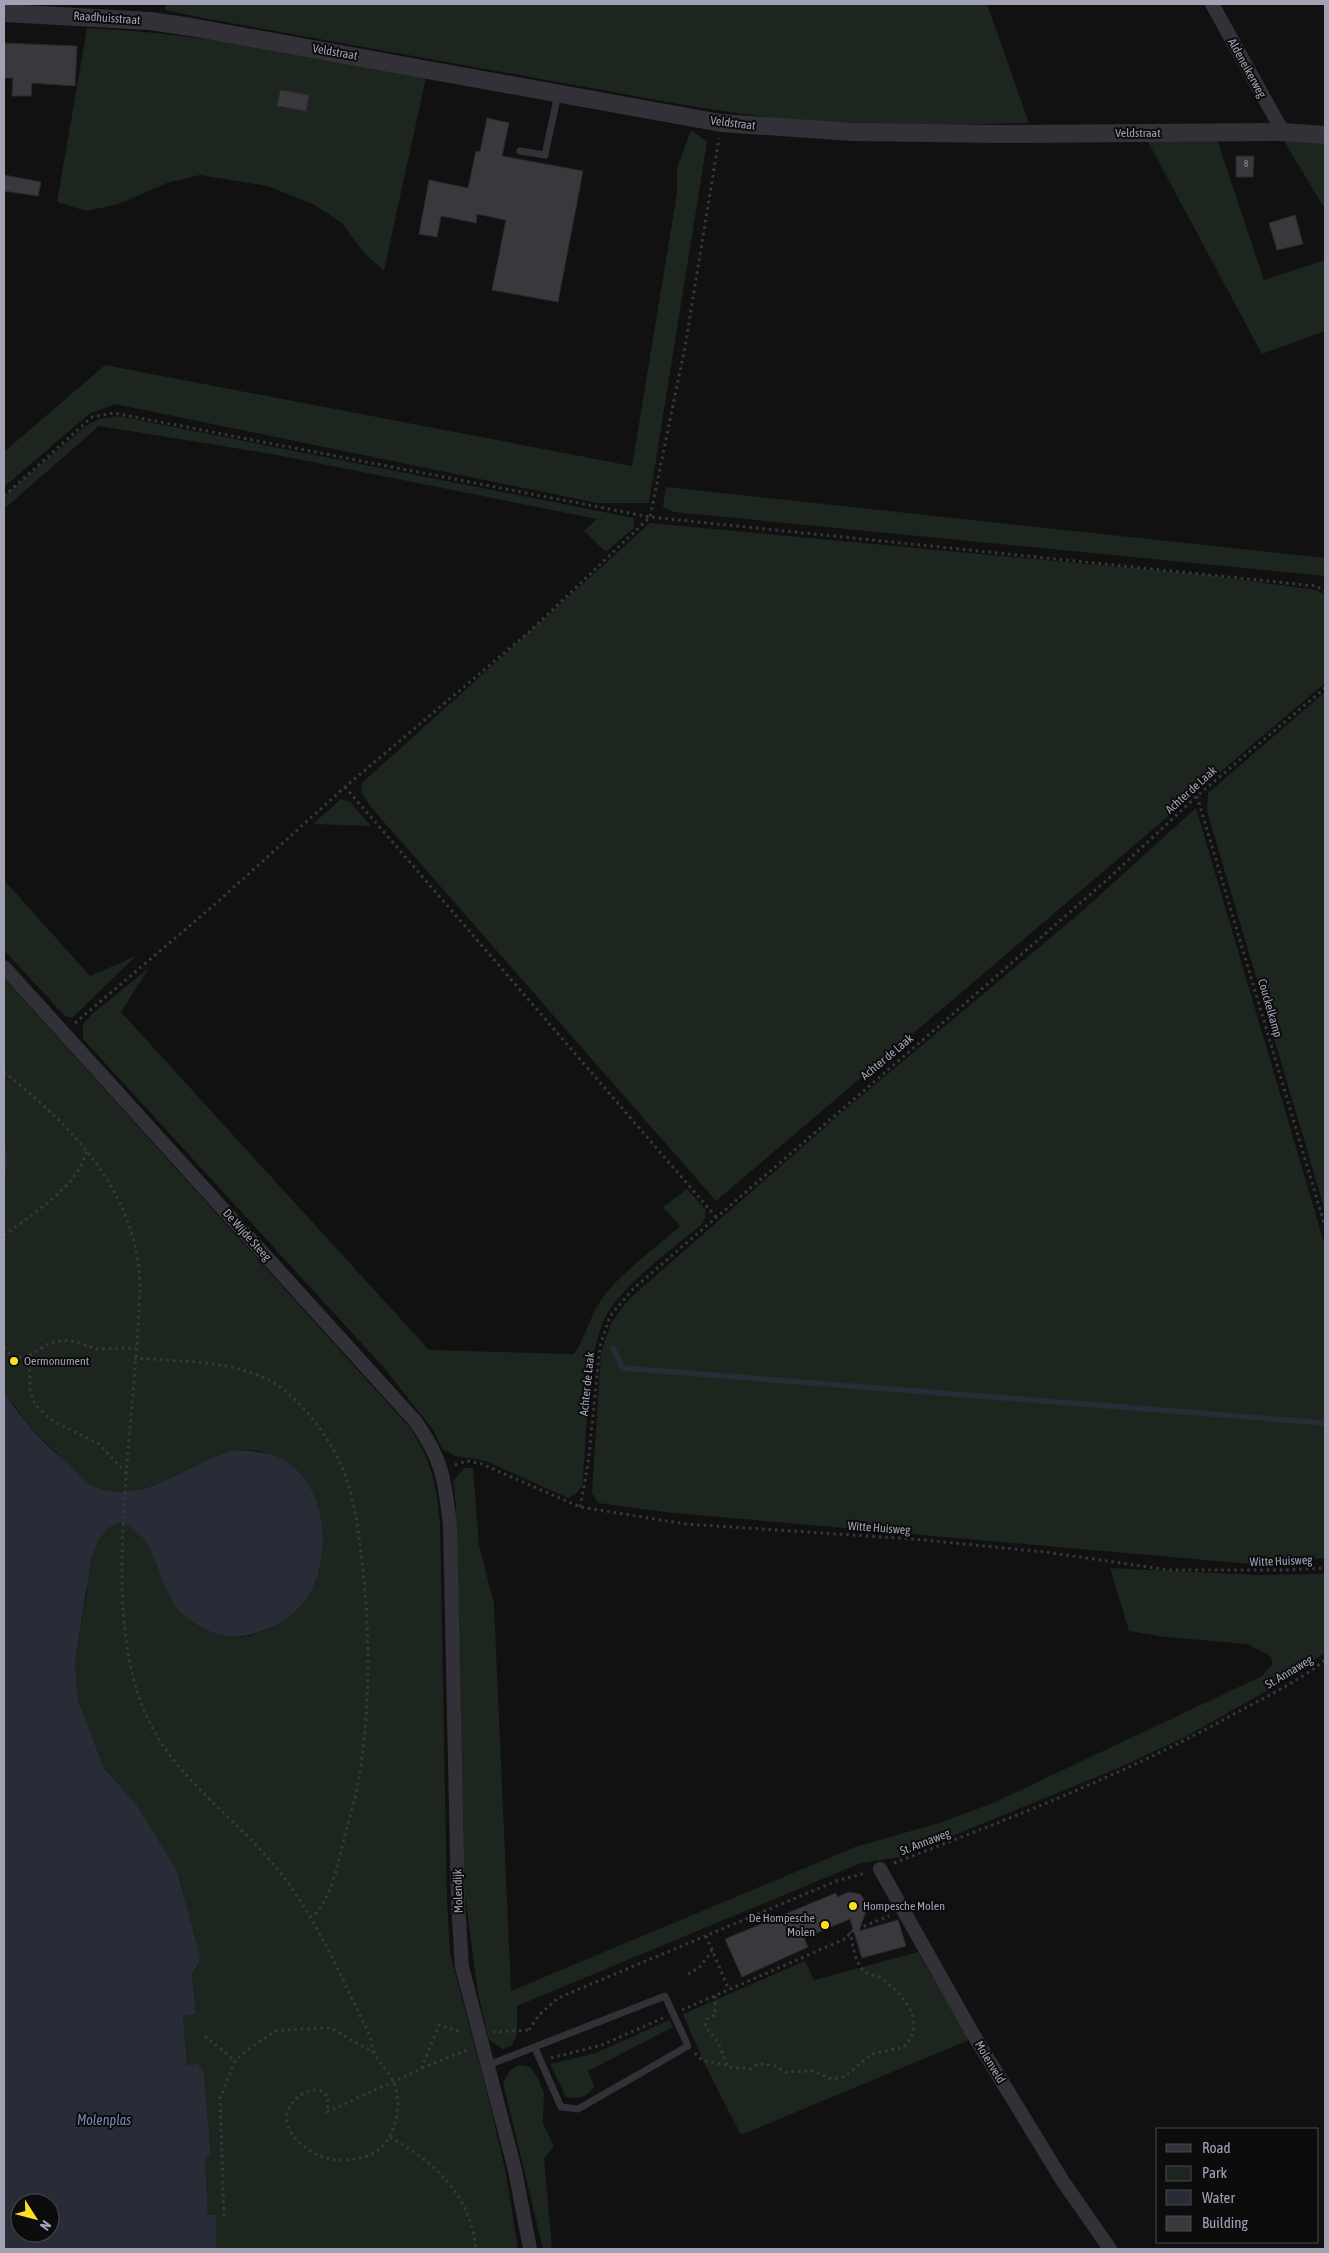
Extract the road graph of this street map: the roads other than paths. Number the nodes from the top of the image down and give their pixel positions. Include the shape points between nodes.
1 (1212, 4) edge
2 (4, 13) edge
3 (150, 21) joint
4 (558, 93) junction
5 (1283, 132) junction
6 (1325, 135) edge
7 (520, 151) dead end
8 (4, 967) edge
9 (450, 1525) joint
10 (880, 1869) road end
11 (535, 2048) junction
12 (486, 2066) junction
13 (530, 2249) edge
14 (1110, 2249) edge

1 - 5 street, Aldeneikerweg
2 - 3 street, Raadhuisstraat
3 - 4 street, Veldstraat
4 - 5 street, Veldstraat via 721,123 853,132
4 - 7 lane via 545,155
5 - 6 street, Veldstraat
8 - 9 street, De Wijde Steeg via 415,1421 431,1443 442,1469
9 - 12 street, Molendijk via 462,1967
10 - 14 street, Molenveld via 973,2034 1052,2164
11 - 11 lane via 561,2107 578,2109 688,2046 665,1996
11 - 12 lane
12 - 13 street, Molendijk via 514,2170

